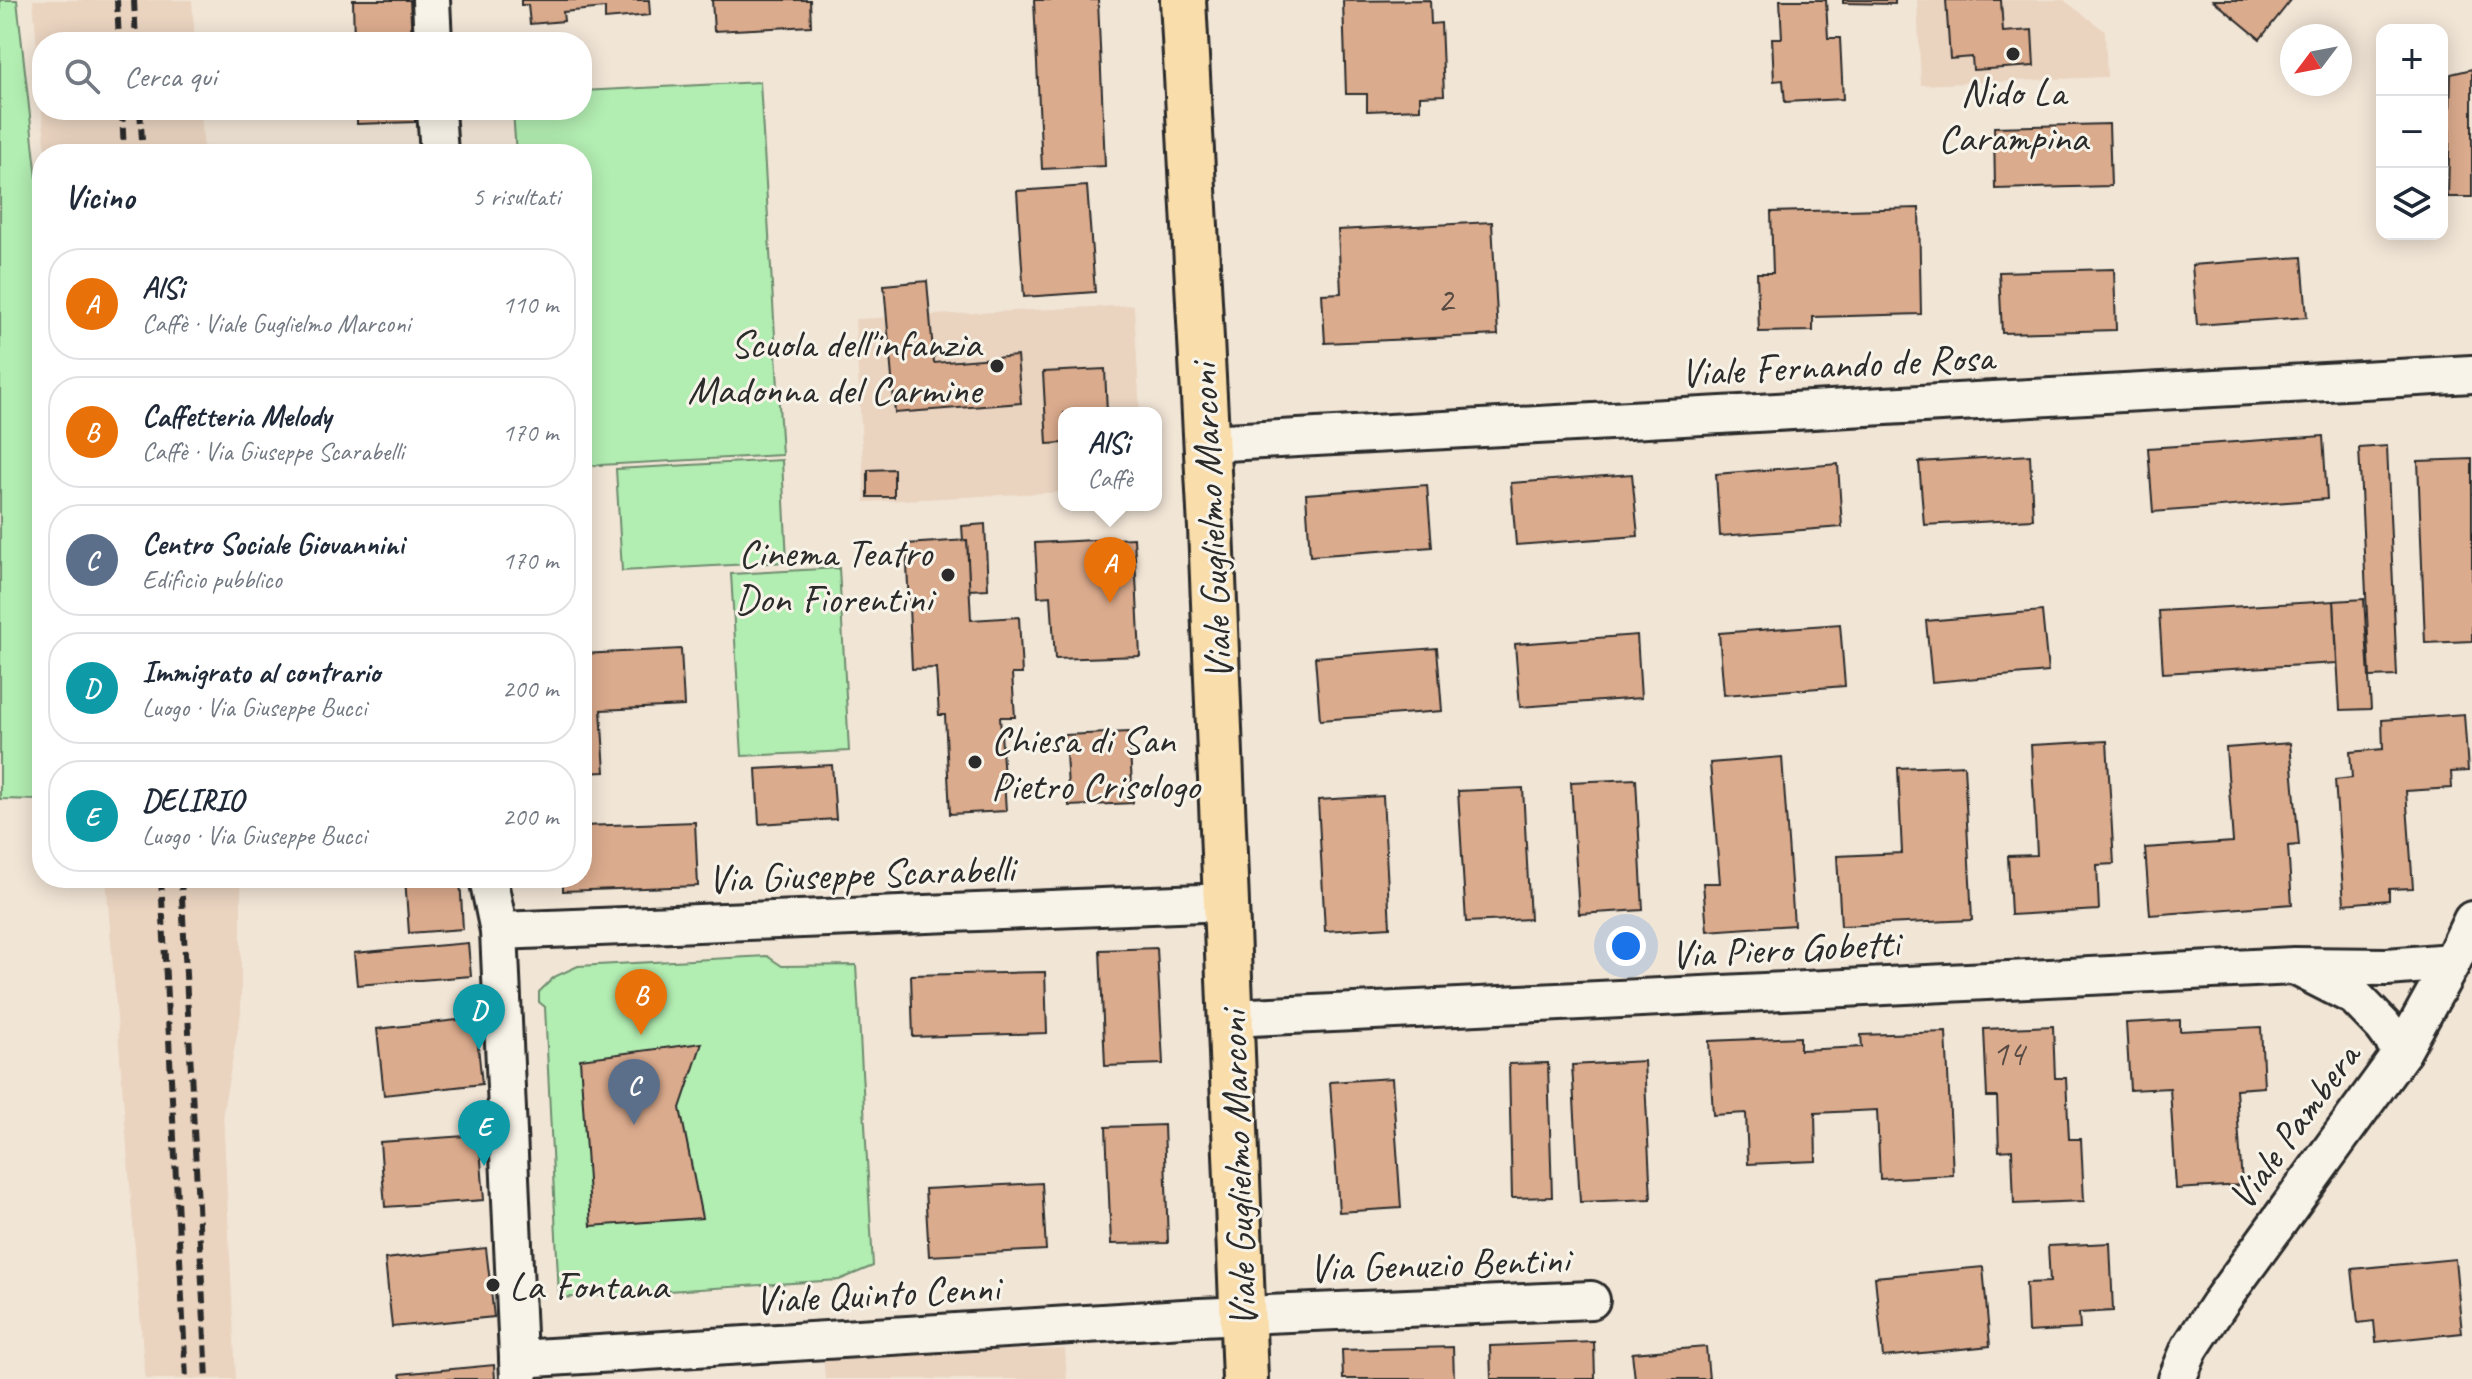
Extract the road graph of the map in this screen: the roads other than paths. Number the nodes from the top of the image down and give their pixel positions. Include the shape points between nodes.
1 (431, 0) edge
2 (1183, 0) edge
3 (433, 32) edge
4 (437, 120) edge
5 (438, 144) edge
6 (2472, 374) edge
7 (1207, 443) junction
8 (490, 888) edge
9 (1227, 902) junction
10 (2472, 920) edge
11 (499, 931) junction
12 (2452, 962) junction
13 (2294, 966) junction
14 (1232, 1018) junction
15 (2402, 1052) junction
16 (1591, 1300) dead end
17 (1242, 1315) junction
18 (519, 1369) edge
19 (1245, 1379) edge
20 (2177, 1379) edge

1 - 3 street
2 - 7 main road, Viale Guglielmo Marconi
4 - 5 street
6 - 7 street, Viale Fernando de Rosa
7 - 9 main road, Viale Guglielmo Marconi
8 - 11 street
9 - 11 street, Via Giuseppe Scarabelli
9 - 14 main road, Viale Guglielmo Marconi
10 - 12 street, Viale Pambera
11 - 18 street
12 - 13 street, Via Piero Gobetti
12 - 15 street, Viale Pambera
13 - 14 street, Via Piero Gobetti
13 - 15 street, Via Piero Gobetti via 2355,997
14 - 17 main road, Viale Guglielmo Marconi
15 - 20 street, Viale Pambera via 2219,1304
16 - 17 street, Via Genuzio Bentini
17 - 18 street, Viale Quinto Cenni
17 - 19 main road, Viale Guglielmo Marconi

